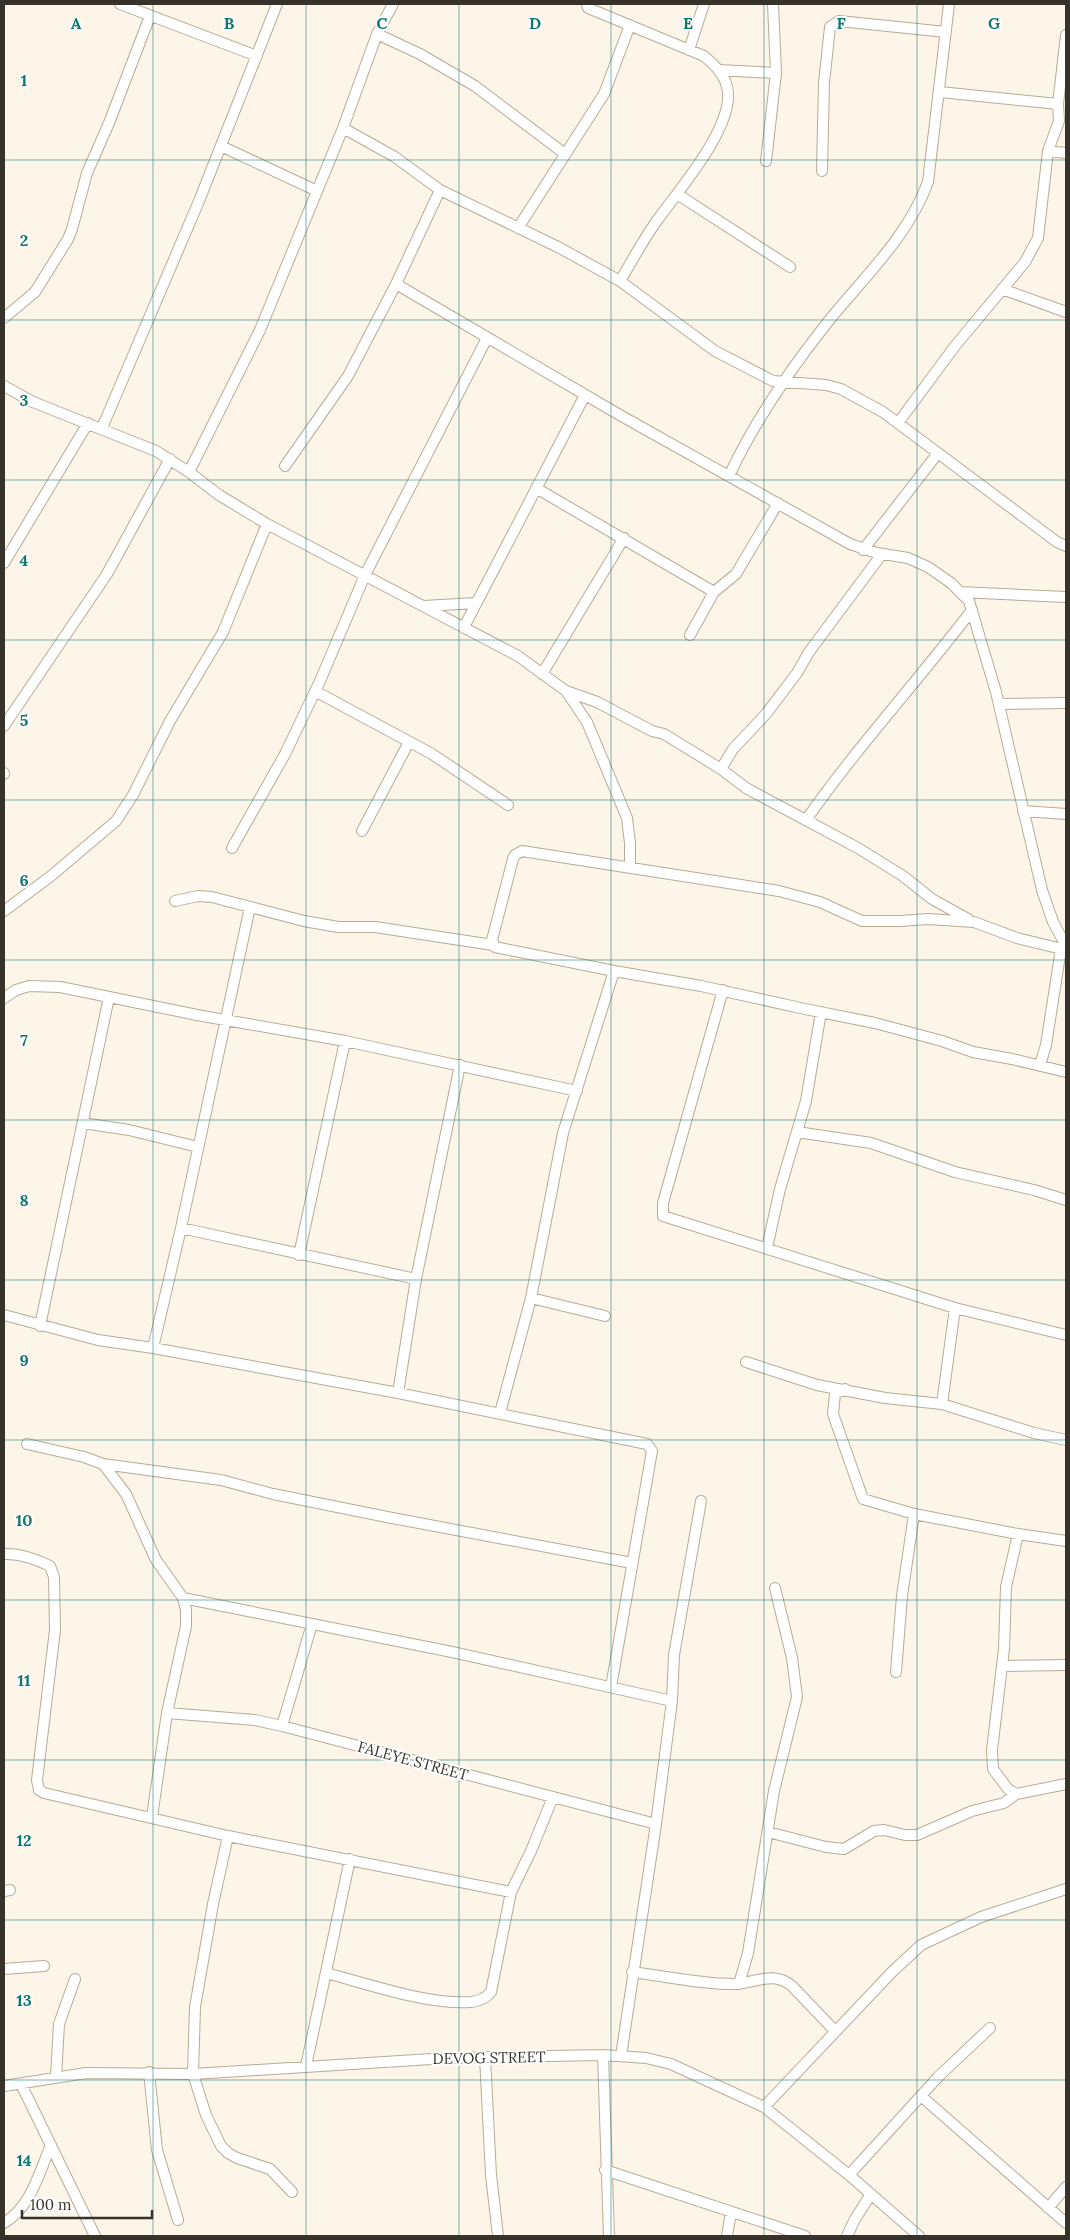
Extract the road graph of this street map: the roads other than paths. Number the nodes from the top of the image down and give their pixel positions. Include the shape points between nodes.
1 (120, 4) edge
2 (277, 4) edge
3 (393, 4) edge
4 (578, 4) edge
5 (704, 4) edge
6 (773, 4) edge
7 (949, 4) edge
8 (588, 6) edge
9 (150, 16) junction
10 (630, 25) junction
11 (946, 32) junction
12 (377, 34) junction
13 (1066, 35) edge
14 (689, 50) junction
15 (256, 56) junction
16 (718, 70) junction
17 (776, 73) junction
18 (940, 92) junction
19 (1058, 104) junction
20 (343, 128) junction
21 (221, 146) junction
22 (1048, 151) junction
23 (1066, 152) edge
24 (565, 154) junction
25 (766, 161) dead end
26 (822, 172) dead end
27 (440, 190) junction
28 (317, 191) junction
29 (677, 194) junction
30 (518, 228) junction
31 (790, 267) dead end
32 (620, 281) junction
33 (396, 284) junction
34 (1002, 289) junction
35 (1066, 312) edge
36 (4, 318) edge
37 (487, 338) junction
38 (782, 383) junction
39 (4, 386) edge
40 (585, 395) junction
41 (88, 423) junction
42 (898, 423) junction
43 (102, 428) junction
44 (938, 453) junction
45 (170, 459) junction
46 (285, 466) dead end
47 (190, 472) junction
48 (729, 476) junction
49 (536, 488) junction
50 (778, 503) junction
51 (267, 524) junction
52 (624, 538) junction
53 (1066, 546) edge
54 (863, 550) junction
55 (882, 554) junction
56 (4, 563) edge
57 (366, 575) junction
58 (714, 592) junction
59 (960, 592) junction
60 (1066, 597) edge
61 (476, 603) junction
62 (422, 606) junction
63 (972, 610) junction
64 (464, 627) junction
65 (690, 634) dead end
66 (542, 674) junction
67 (566, 691) junction
68 (315, 692) junction
69 (1066, 703) edge
70 (998, 704) junction
71 (4, 726) edge
72 (409, 742) junction
73 (720, 769) junction
74 (508, 805) dead end
75 (1023, 811) junction
76 (1066, 814) edge
77 (806, 820) junction
78 (362, 831) dead end
79 (232, 848) dead end
80 (630, 868) junction
81 (932, 899) junction
82 (175, 900) dead end
83 (250, 907) junction
84 (4, 911) edge
85 (928, 919) junction
86 (974, 922) junction
87 (493, 944) junction
88 (1064, 948) edge
89 (614, 971) junction
90 (723, 990) junction
91 (109, 997) junction
92 (4, 998) edge
93 (821, 1012) junction
94 (226, 1019) junction
95 (345, 1041) junction
96 (460, 1065) junction
97 (1040, 1065) junction
98 (1066, 1072) edge
99 (577, 1091) junction
100 (82, 1123) junction
101 (797, 1132) junction
102 (198, 1147) junction
103 (1066, 1200) edge
104 (181, 1228) junction
105 (766, 1248) junction
106 (299, 1255) junction
107 (416, 1279) junction
108 (532, 1298) junction
109 (955, 1308) junction
110 (4, 1315) edge
111 (605, 1316) dead end
112 (40, 1326) junction
113 (1066, 1335) edge
114 (153, 1348) junction
115 (746, 1362) dead end
116 (845, 1389) junction
117 (398, 1393) junction
118 (942, 1404) junction
119 (500, 1413) junction
120 (1066, 1440) edge
121 (27, 1444) dead end
122 (103, 1464) junction
123 (701, 1501) dead end
124 (914, 1514) junction
125 (1018, 1534) junction
126 (1066, 1540) edge
127 (4, 1554) edge
128 (632, 1563) junction
129 (775, 1588) dead end
130 (183, 1598) junction
131 (312, 1624) junction
132 (1066, 1665) edge
133 (1002, 1666) junction
134 (896, 1672) dead end
135 (611, 1687) junction
136 (672, 1701) junction
137 (167, 1713) junction
138 (282, 1726) junction
139 (1066, 1784) edge
140 (1016, 1794) junction
141 (553, 1797) junction
142 (152, 1817) junction
143 (656, 1824) junction
144 (768, 1832) junction
145 (228, 1836) junction
146 (350, 1859) junction
147 (1066, 1889) edge
148 (511, 1892) junction
149 (44, 1966) dead end
150 (4, 1969) edge
151 (632, 1972) junction
152 (326, 1973) junction
153 (76, 1979) dead end
154 (738, 1984) junction
155 (990, 2028) dead end
156 (835, 2031) junction
157 (603, 2055) junction
158 (621, 2056) junction
159 (485, 2057) junction
160 (306, 2066) junction
161 (149, 2072) junction
162 (194, 2074) junction
163 (56, 2077) junction
164 (21, 2084) junction
165 (4, 2086) edge
166 (921, 2096) junction
167 (764, 2107) junction
168 (51, 2145) junction
169 (605, 2170) junction
170 (849, 2175) junction
171 (1066, 2187) edge
172 (292, 2192) dead end
173 (871, 2194) junction
174 (1048, 2208) junction
175 (731, 2212) junction
176 (178, 2220) dead end
177 (4, 2223) edge
178 (1066, 2223) edge
179 (95, 2236) edge
180 (498, 2236) edge
181 (608, 2236) edge
182 (727, 2236) edge
183 (805, 2236) edge
184 (847, 2236) edge
185 (919, 2236) edge

1 - 9 street
2 - 15 street
3 - 12 street
4 - 8 street
5 - 14 street
6 - 17 street
7 - 11 street
8 - 10 street
9 - 15 street
9 - 36 street via 86,173 68,239 35,292
10 - 14 street
10 - 24 street via 604,94
11 - 18 street
11 - 26 street via 840,21 830,26 824,83
12 - 20 street
12 - 24 street via 475,86
13 - 19 street
14 - 16 street via 704,56
15 - 21 street
16 - 17 street
16 - 29 street via 728,92 726,110 715,136
17 - 25 street
18 - 19 street
18 - 38 street via 928,182 916,208 872,273 827,324
19 - 22 street via 1057,127
20 - 27 street via 395,157
20 - 28 street
21 - 28 street
21 - 43 street
22 - 23 street
22 - 34 street via 1038,238 1025,262
24 - 30 street
27 - 30 street
27 - 33 street
28 - 47 street via 260,330
29 - 31 street
29 - 32 street via 655,223
30 - 32 street
32 - 38 street via 715,352 767,379
33 - 37 street
33 - 46 street via 348,376
34 - 35 street
34 - 42 street
37 - 40 street
37 - 57 street
38 - 42 street via 841,389
38 - 48 street via 750,433
39 - 41 street via 33,402
40 - 48 street
40 - 49 street
41 - 43 street
41 - 56 street
42 - 44 street
43 - 45 street
44 - 53 street
44 - 54 street
45 - 47 street
45 - 71 street via 108,574
47 - 51 street
48 - 50 street
49 - 52 street
49 - 61 street
50 - 54 street
50 - 58 street via 736,574
51 - 57 street
51 - 84 street via 223,632 170,721 134,795 116,821
52 - 58 street
52 - 66 street
54 - 55 street
55 - 59 street via 908,558 928,567
55 - 73 street via 809,652 797,674
57 - 62 street
57 - 68 street
58 - 65 street
59 - 60 street
59 - 63 street
61 - 62 street
61 - 64 street
62 - 64 street
63 - 70 street
63 - 77 street via 846,765
64 - 66 street via 518,656
66 - 67 street
67 - 73 street via 664,734
67 - 80 street via 587,722 627,818
68 - 72 street
68 - 79 street via 285,754
69 - 70 street
70 - 75 street
72 - 74 street via 466,775
72 - 78 street
73 - 77 street via 746,788
75 - 76 street
75 - 88 street via 1045,898
77 - 81 street via 903,876
80 - 85 street via 779,891 820,902 862,921
80 - 87 street via 522,851 515,855
81 - 85 street
81 - 86 street
82 - 83 street via 198,896
83 - 87 street via 338,927 375,927
83 - 94 street
85 - 86 street
86 - 88 street via 1017,938
87 - 89 street
88 - 97 street
89 - 90 street
89 - 99 street
90 - 93 street
90 - 105 street via 663,1203 663,1216
91 - 92 street via 60,987 29,986
91 - 94 street
91 - 100 street
93 - 97 street via 884,1025 972,1052
93 - 101 street via 806,1102
94 - 95 street
94 - 102 street
95 - 96 street
95 - 106 street
96 - 99 street
96 - 107 street
97 - 98 street
99 - 108 street via 563,1133
100 - 102 street via 129,1130
100 - 112 street
101 - 103 street via 871,1144 956,1172
101 - 105 street
102 - 104 street
104 - 106 street
104 - 114 street
105 - 109 street
106 - 107 street
107 - 117 street
108 - 111 street
108 - 119 street
109 - 113 street
109 - 118 street
110 - 112 street
112 - 114 street via 98,1340
114 - 117 street
115 - 116 street via 817,1385
116 - 118 street via 885,1398
116 - 124 street via 834,1394 832,1408 862,1498
117 - 119 street
118 - 120 street
119 - 128 street via 648,1444 652,1451
121 - 122 street
122 - 128 street via 221,1480 392,1518
122 - 130 street via 126,1494 156,1560
123 - 136 street via 674,1655
124 - 125 street
124 - 134 street via 902,1596
125 - 126 street
125 - 133 street via 1006,1587
127 - 142 street via 13,1553 43,1562 50,1566 54,1577 55,1630 37,1780 39,1790
128 - 135 street
129 - 144 street via 792,1658 797,1697 774,1791
130 - 131 street
130 - 137 street via 186,1626
131 - 135 street
131 - 138 street
132 - 133 street
133 - 140 street via 992,1760 1002,1782
135 - 136 street
136 - 143 street
137 - 138 street, FALEYE STREET via 255,1720
137 - 142 street
138 - 141 street, FALEYE STREET
139 - 140 street
140 - 144 street via 1004,1802 972,1811 917,1835 874,1831 850,1847 839,1850
141 - 143 street, FALEYE STREET
141 - 148 street
142 - 145 street
143 - 151 street
144 - 154 street via 748,1953
145 - 146 street
145 - 162 street via 195,2007
146 - 148 street
146 - 152 street
147 - 156 street via 981,1917 921,1945
148 - 152 street via 491,1992 486,1998 472,2002 424,1998
149 - 150 street
151 - 154 street
151 - 158 street
152 - 160 street
153 - 163 street via 59,2024
154 - 156 street via 769,1978 785,1981
155 - 166 street
156 - 167 street
157 - 158 street, DEVOG STREET
157 - 159 street, DEVOG STREET
157 - 169 street
158 - 167 street, DEVOG STREET via 671,2064
159 - 160 street, DEVOG STREET
159 - 180 street via 490,2175
160 - 162 street, DEVOG STREET
161 - 162 street, DEVOG STREET
161 - 163 street, DEVOG STREET
161 - 176 street via 157,2150
162 - 172 street via 206,2116 228,2154 270,2169
163 - 164 street, DEVOG STREET
164 - 165 street, DEVOG STREET
164 - 168 street
166 - 170 street
166 - 174 street
167 - 170 street, DEVOG STREET
168 - 177 street via 26,2202
168 - 179 street
169 - 175 street
169 - 181 street
170 - 173 street, DEVOG STREET
171 - 174 street
173 - 184 street
173 - 185 street, DEVOG STREET
174 - 178 street
175 - 182 street
175 - 183 street

